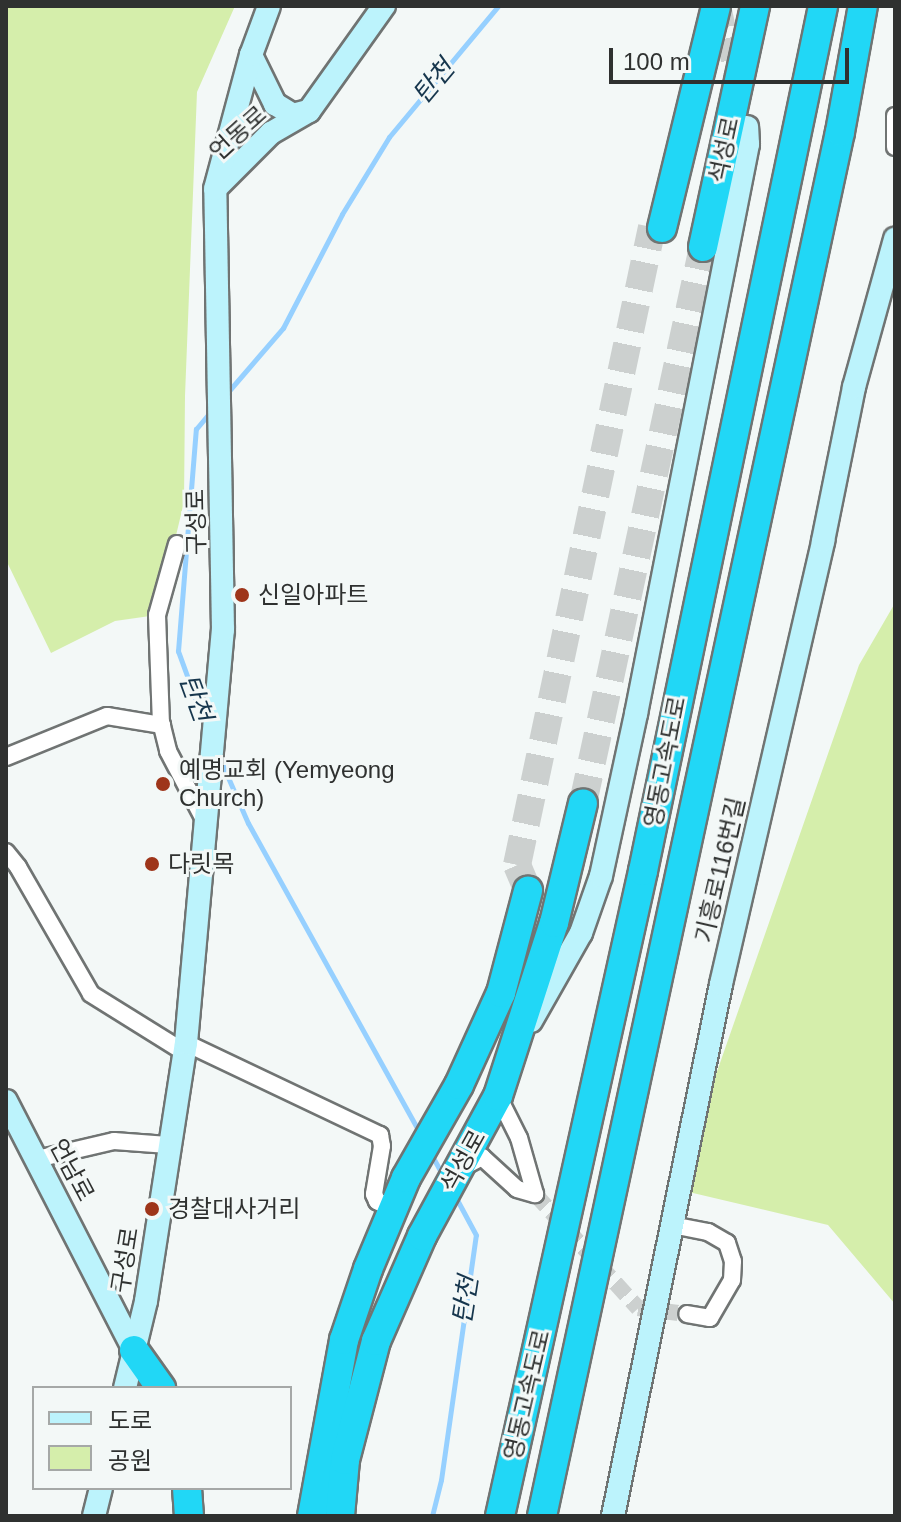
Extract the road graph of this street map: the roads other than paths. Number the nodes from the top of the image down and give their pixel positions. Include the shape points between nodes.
1 (269, 6) edge
2 (384, 6) edge
3 (702, 6) edge
4 (716, 6) edge
5 (755, 6) edge
6 (823, 6) edge
7 (863, 6) edge
8 (251, 55) junction
9 (309, 111) junction
10 (895, 123) edge
11 (747, 127) dead end
12 (895, 147) edge
13 (215, 189) junction
14 (895, 239) edge
15 (703, 247) tunnel mouth
16 (177, 544) dead end
17 (162, 725) junction
18 (6, 757) edge
19 (583, 803) tunnel mouth
20 (207, 824) junction
21 (6, 852) edge
22 (528, 891) tunnel mouth
23 (518, 1043) junction
24 (185, 1048) junction
25 (6, 1101) edge
26 (493, 1106) junction
27 (168, 1145) junction
28 (37, 1159) junction
29 (469, 1164) dead end
30 (393, 1209) junction
31 (672, 1225) junction
32 (687, 1314) tunnel mouth
33 (134, 1350) junction
34 (125, 1386) edge
35 (148, 1386) edge
36 (160, 1386) edge
37 (100, 1490) edge
38 (187, 1490) edge
39 (205, 1490) edge
40 (94, 1516) edge
41 (189, 1516) edge
42 (207, 1516) edge
43 (312, 1516) edge
44 (340, 1516) edge
45 (500, 1516) edge
46 (542, 1516) edge
47 (613, 1516) edge

1 - 8 main road, 구성로
2 - 9 main road, 언동로
3 - 4 highway, 석성로 via 657,228
5 - 15 highway, 석성로
6 - 45 highway, 영동고속도로 via 643,871
7 - 46 highway, 영동고속도로
8 - 9 main road via 275,104 293,115
8 - 13 main road, 구성로
9 - 13 main road, 언동로 via 271,133
10 - 12 street
11 - 23 main road via 745,159 601,876 581,933
13 - 20 main road, 구성로 via 223,630
14 - 31 main road, 기흥로116번길 via 854,387
16 - 17 street via 157,615
17 - 18 street via 107,716
17 - 20 street via 168,751
19 - 23 highway, 석성로
20 - 24 main road, 구성로
21 - 24 street via 91,994
22 - 30 highway, 석성로 via 501,993
23 - 26 highway, 석성로
24 - 27 main road, 구성로
24 - 30 street via 380,1135 374,1194
25 - 28 main road, 언남로
26 - 29 street via 519,1138 535,1194 517,1189 482,1157
26 - 44 highway, 석성로 via 430,1222 376,1341 345,1460
27 - 28 street via 114,1141
27 - 33 main road, 구성로
28 - 33 main road, 언남로
30 - 43 highway, 석성로 via 344,1340
31 - 32 street via 708,1232 727,1243 733,1261 732,1280 710,1318
31 - 47 main road, 기흥로116번길
33 - 34 main road, 구성로
33 - 35 highway
33 - 36 highway
37 - 40 main road
38 - 41 highway
39 - 42 highway

